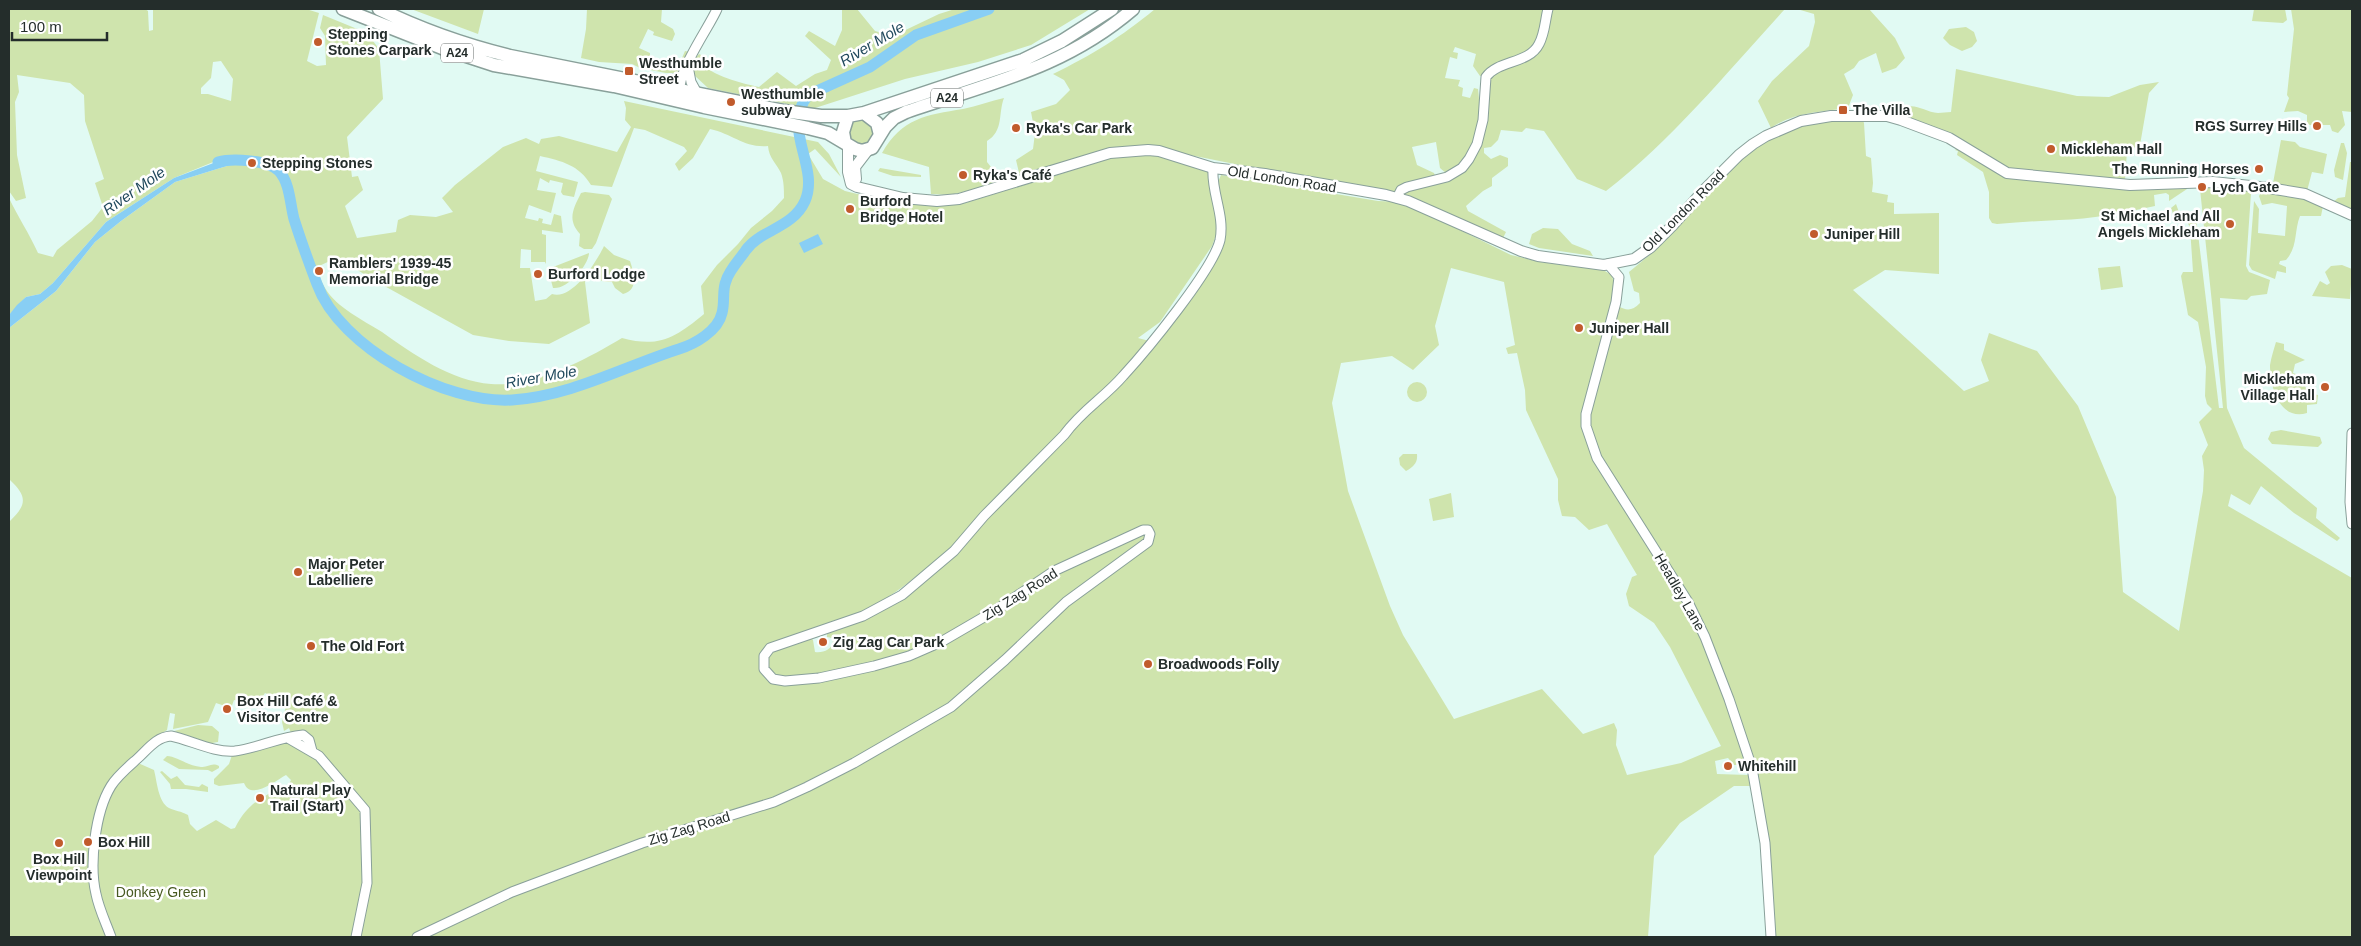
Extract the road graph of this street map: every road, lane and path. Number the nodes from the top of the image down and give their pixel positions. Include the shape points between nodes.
1 (343, 9) edge
2 (379, 9) edge
3 (717, 9) edge
4 (1112, 9) edge
5 (1133, 9) edge
6 (1548, 9) edge
7 (688, 63) junction
8 (683, 76) junction
9 (654, 83) junction
10 (679, 89) junction
11 (697, 93) junction
12 (688, 103) junction
13 (864, 113) junction
14 (848, 116) junction
15 (783, 117) junction
16 (880, 135) junction
17 (847, 144) junction
18 (868, 150) junction
19 (1213, 168) junction
20 (864, 188) junction
21 (1397, 198) junction
22 (2352, 215) edge
23 (1608, 264) junction
24 (2352, 433) edge
25 (2352, 524) edge
26 (111, 937) edge
27 (356, 937) edge
28 (417, 937) edge
29 (1771, 937) edge

1 - 12 highway, A24 via 486,63
2 - 9 highway, A24 via 489,50
3 - 7 street
4 - 13 highway, A24 via 1062,41 1023,60
5 - 16 highway, A24 via 1094,38 1062,56 1023,74 906,112 894,118
6 - 21 street via 1538,46 1530,54 1494,68 1486,77 1483,120 1477,144 1466,164 1447,177 1407,187
7 - 8 street
7 - 11 street via 691,82
8 - 9 street
8 - 10 street
9 - 10 highway, A24
10 - 11 highway, A24
10 - 12 street
11 - 15 highway, A24
12 - 15 highway, A24
13 - 14 highway
13 - 16 highway via 877,123
14 - 15 highway, A24
14 - 17 highway via 843,132
15 - 17 highway, A24 via 828,133
16 - 18 highway via 876,145
17 - 18 highway via 862,151
17 - 20 main road via 849,180
18 - 20 main road via 858,161 854,173
19 - 20 main road, Old London Road via 1159,151 1122,151 959,199 915,199
19 - 21 main road, Old London Road
19 - 28 street, Zig Zag Road via 1212,178 1221,220 1219,244 1191,289 1124,376 1074,421 930,574 902,595 863,616 770,648 764,656 764,670 773,679 799,680 838,675 893,661 941,642 1054,571 1142,530 1148,530 1148,542 1066,602 951,706 854,763 774,802 642,843 512,892
21 - 23 main road, Old London Road via 1521,252
22 - 23 main road, Old London Road via 2306,194 2269,188 2214,182 2130,185 2006,172 1948,138 1901,120 1887,116 1831,116 1801,120 1766,136 1739,155 1651,247 1634,259
23 - 29 street, Headley Lane via 1619,277 1616,302 1586,414 1586,426 1597,458 1688,602 1729,699 1752,768 1766,843
24 - 25 street
26 - 27 street via 96,896 93,869 99,817 111,785 164,737 234,751 305,736 312,751 365,810 367,882

